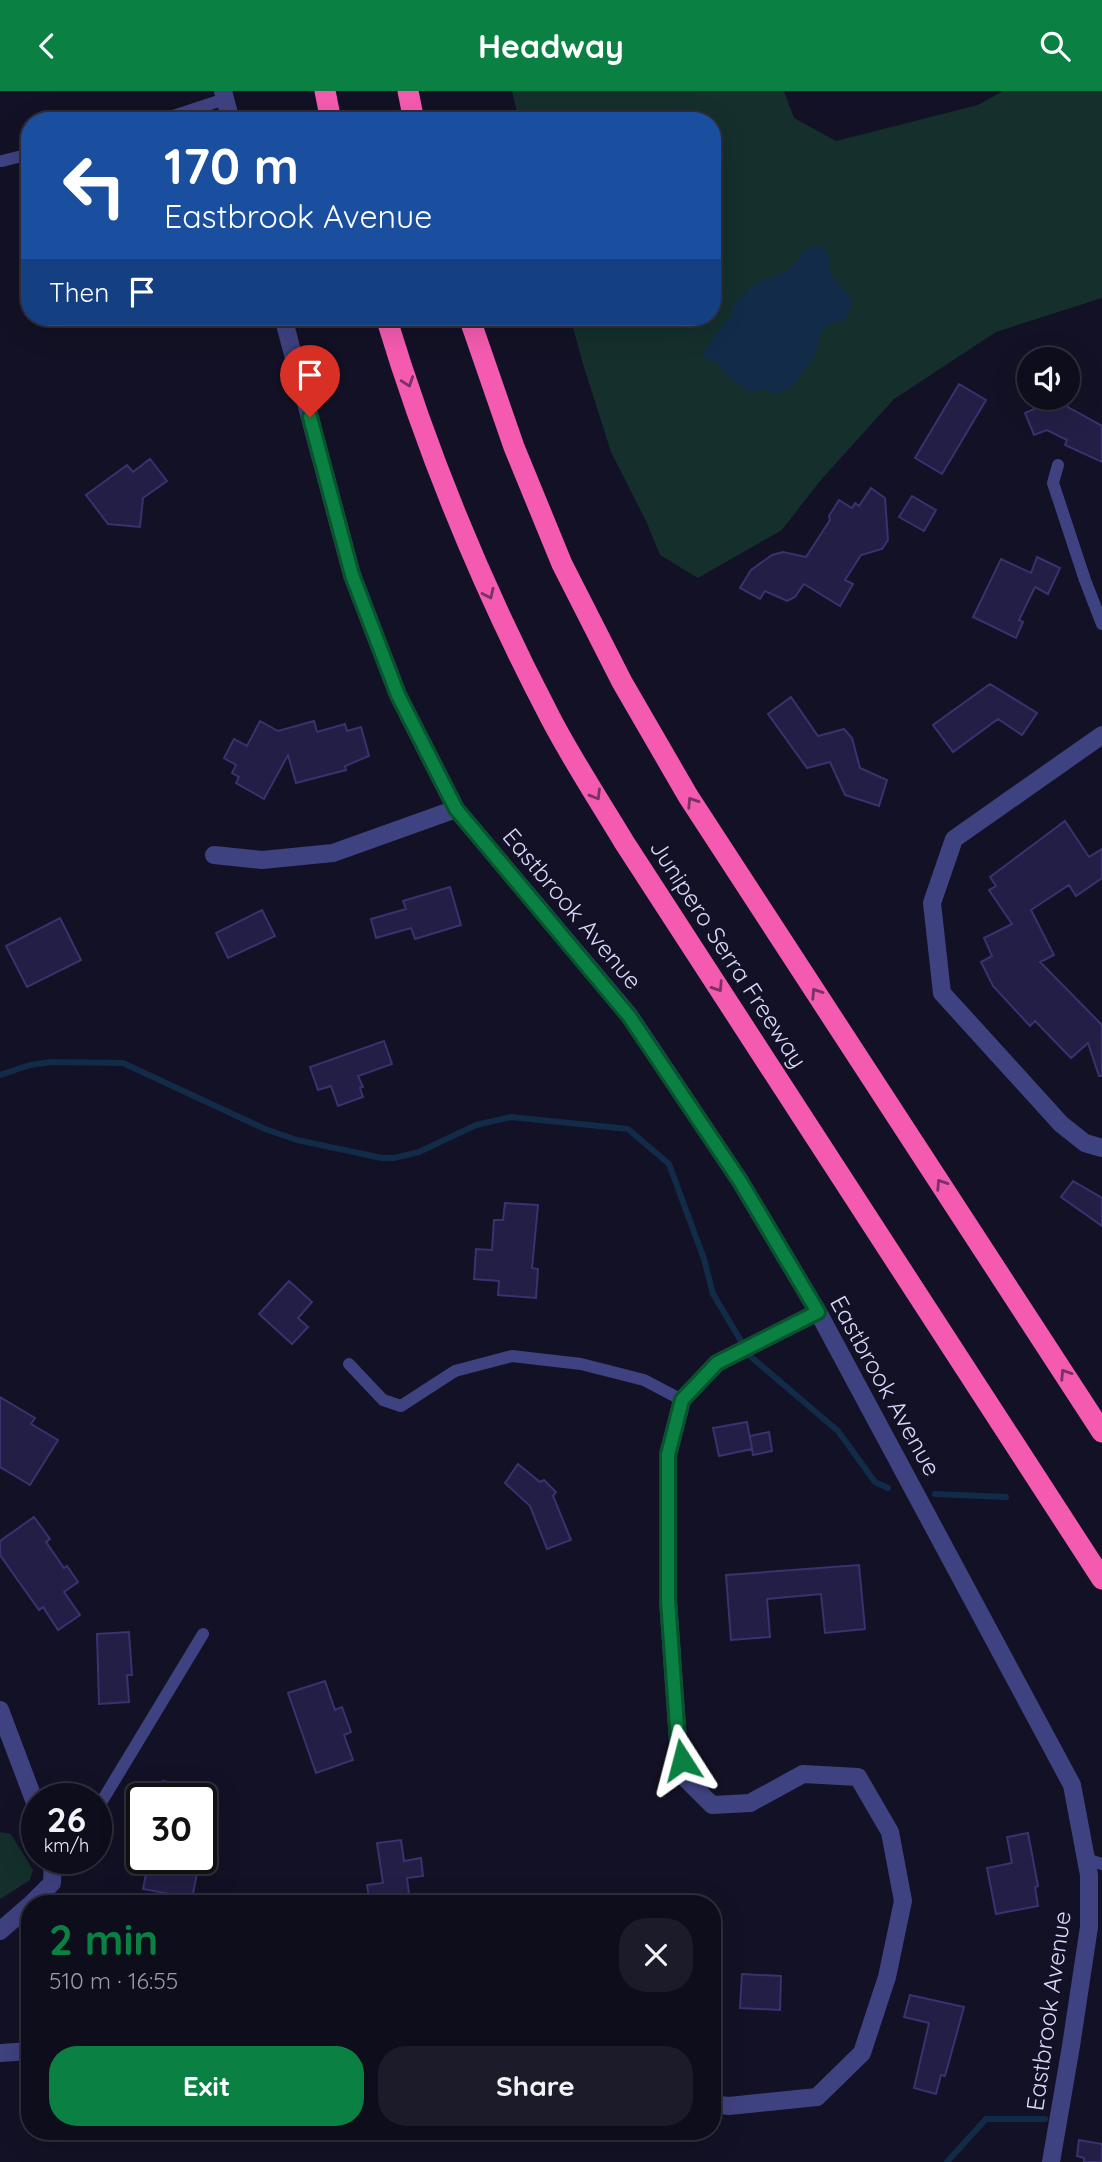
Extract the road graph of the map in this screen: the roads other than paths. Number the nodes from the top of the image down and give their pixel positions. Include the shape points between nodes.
1 (325, 91) edge
2 (408, 91) edge
3 (224, 95) edge
4 (181, 112) edge
5 (229, 112) edge
6 (329, 112) edge
7 (412, 112) edge
8 (21, 156) edge
9 (2, 161) dead end
10 (285, 326) edge
11 (389, 326) edge
12 (472, 326) edge
13 (1058, 465) dead end
14 (1102, 624) edge
15 (1102, 735) edge
16 (456, 809) junction
17 (214, 855) dead end
18 (1093, 1146) edge
19 (818, 1312) junction
20 (349, 1364) dead end
21 (682, 1400) junction
22 (1102, 1432) edge
23 (1102, 1579) edge
24 (203, 1634) dead end
25 (0, 1710) edge
26 (28, 1783) edge
27 (112, 1785) edge
28 (1094, 1862) edge
29 (52, 1874) edge
30 (40, 1895) edge
31 (21, 1913) edge
32 (0, 1931) edge
33 (21, 2052) edge
34 (0, 2053) edge
35 (721, 2105) edge
36 (1051, 2162) edge

1 - 6 highway
2 - 7 highway
3 - 4 lane
3 - 5 street
8 - 9 lane
10 - 16 street, Eastbrook Avenue via 352,575 398,695
11 -> 23 highway, Junipero Serra Freeway via 473,555 552,721 624,842
22 -> 12 highway via 688,796 622,682 562,564 514,447
13 - 14 lane via 1053,483
15 - 18 street via 954,839 932,903 942,993 1061,1124
16 - 17 street via 333,853 262,860
16 - 19 street, Eastbrook Avenue via 629,1016 740,1181
19 - 21 street via 717,1363
19 - 28 street, Eastbrook Avenue via 1072,1785
20 - 21 lane via 383,1400 401,1406 455,1371 512,1356 581,1364 644,1380
21 - 35 street via 668,1455 668,1600 678,1741 686,1779 712,1805 750,1803 803,1774 858,1777 890,1832 903,1901 887,1977 862,2053 817,2097
24 - 27 lane
25 - 26 street
28 - 36 street, Eastbrook Avenue via 1072,2046
29 - 30 street via 52,1883
31 - 32 street
33 - 34 street

